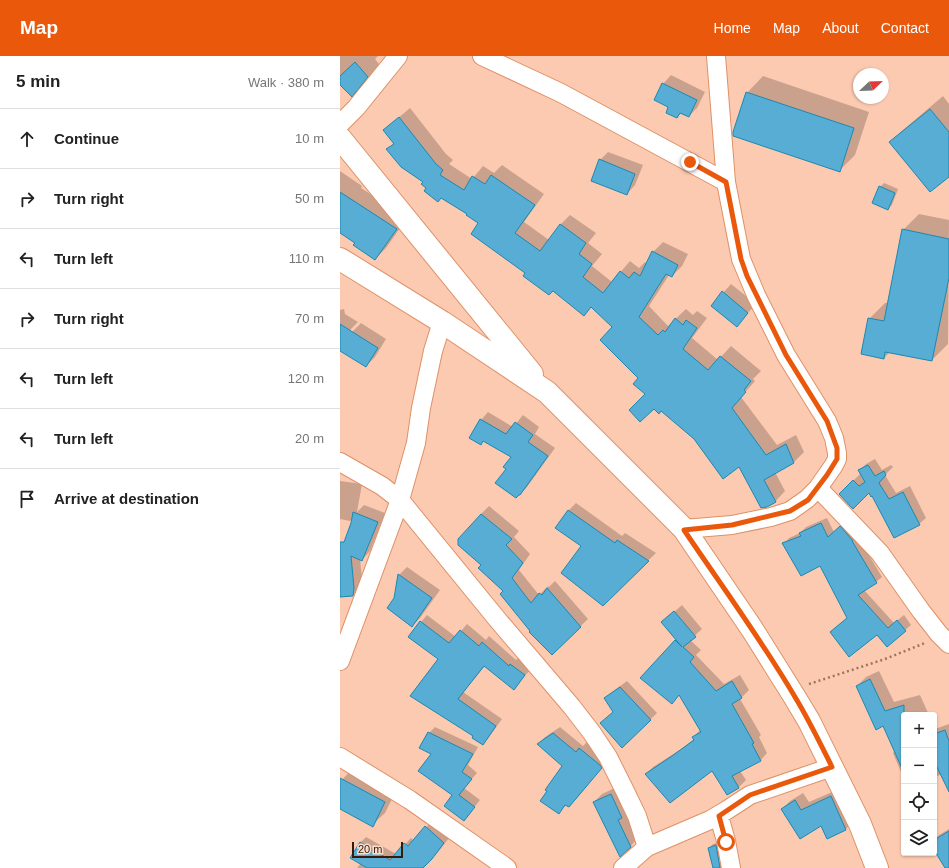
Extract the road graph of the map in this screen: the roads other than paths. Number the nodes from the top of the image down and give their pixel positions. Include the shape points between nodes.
1 (398, 56) edge
2 (482, 56) edge
3 (716, 56) edge
4 (340, 124) edge
5 (340, 138) edge
6 (726, 182) junction
7 (340, 259) edge
8 (442, 322) junction
9 (547, 392) junction
10 (340, 462) edge
11 (818, 488) junction
12 (400, 500) junction
13 (684, 530) junction
14 (944, 639) edge
15 (340, 661) edge
16 (340, 757) edge
17 (832, 767) junction
18 (719, 816) junction
19 (647, 847) junction
20 (507, 868) edge
21 (623, 868) edge
22 (731, 868) edge
23 (877, 868) edge

1 - 4 street
2 - 6 street via 561,93
3 - 6 street
5 - 9 main road
6 - 11 street via 741,259 747,276 786,355 827,421 837,448 836,461
7 - 8 main road
8 - 9 main road
8 - 12 street via 416,443
9 - 13 main road
10 - 12 street via 382,486
11 - 13 street via 808,500 790,511 732,525
11 - 14 street via 880,553
12 - 15 street
12 - 19 street via 592,734 608,757 625,791 637,816
13 - 17 main road via 790,689 809,720
16 - 20 street via 410,800
17 - 18 street via 750,795
17 - 23 main road via 860,824
18 - 19 street
18 - 22 street
19 - 21 street

